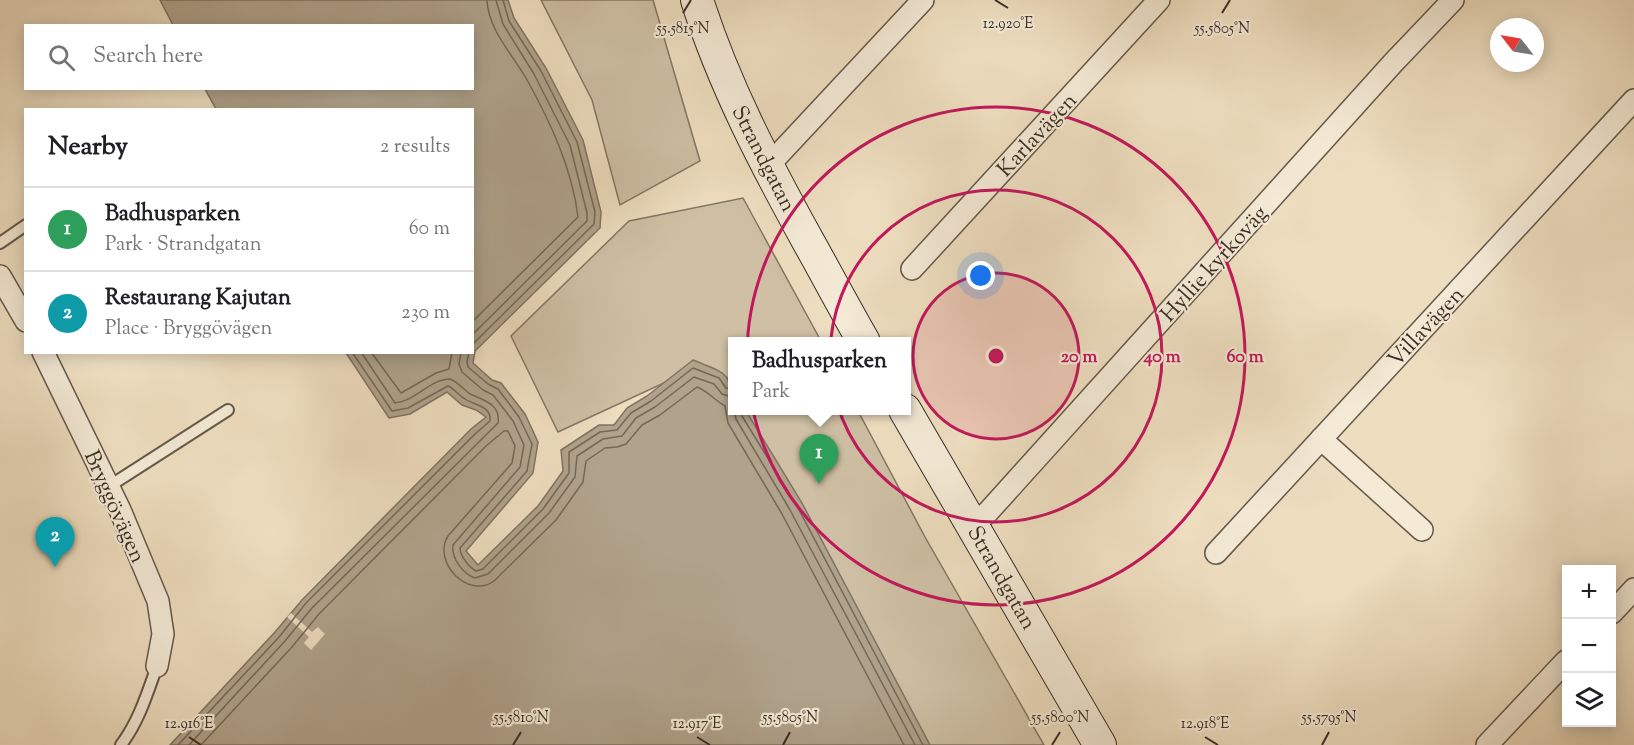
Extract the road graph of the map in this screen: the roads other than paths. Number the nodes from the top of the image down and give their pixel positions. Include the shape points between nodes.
1 (697, 0) edge
2 (923, 0) edge
3 (1159, 0) edge
4 (1453, 0) edge
5 (1634, 100) edge
6 (767, 166) junction
7 (24, 226) edge
8 (0, 243) edge
9 (912, 269) dead end
10 (0, 276) edge
11 (24, 318) edge
12 (861, 337) edge
13 (44, 354) edge
14 (228, 410) dead end
15 (907, 415) edge
16 (1321, 439) junction
17 (108, 487) junction
18 (973, 525) junction
19 (1422, 530) dead end
20 (1216, 553) dead end
21 (1634, 589) edge
22 (1616, 608) edge
23 (1562, 665) edge
24 (157, 666) joint
25 (121, 745) edge
26 (1100, 745) edge
27 (1487, 745) edge

1 - 6 street, Strandgatan via 720,65
2 - 6 street
3 - 9 street, Karlavägen
4 - 18 street, Hyllie kyrkoväg
5 - 16 street, Villavägen
6 - 12 street, Strandgatan
7 - 8 lane
10 - 11 street
13 - 17 street, Bryggövägen
14 - 17 lane
15 - 18 street, Strandgatan
16 - 19 street
16 - 20 street, Villavägen
17 - 24 street, Bryggövägen via 158,601 163,634
18 - 26 street, Strandgatan
21 - 22 street
23 - 27 street
24 - 25 lane via 141,713

